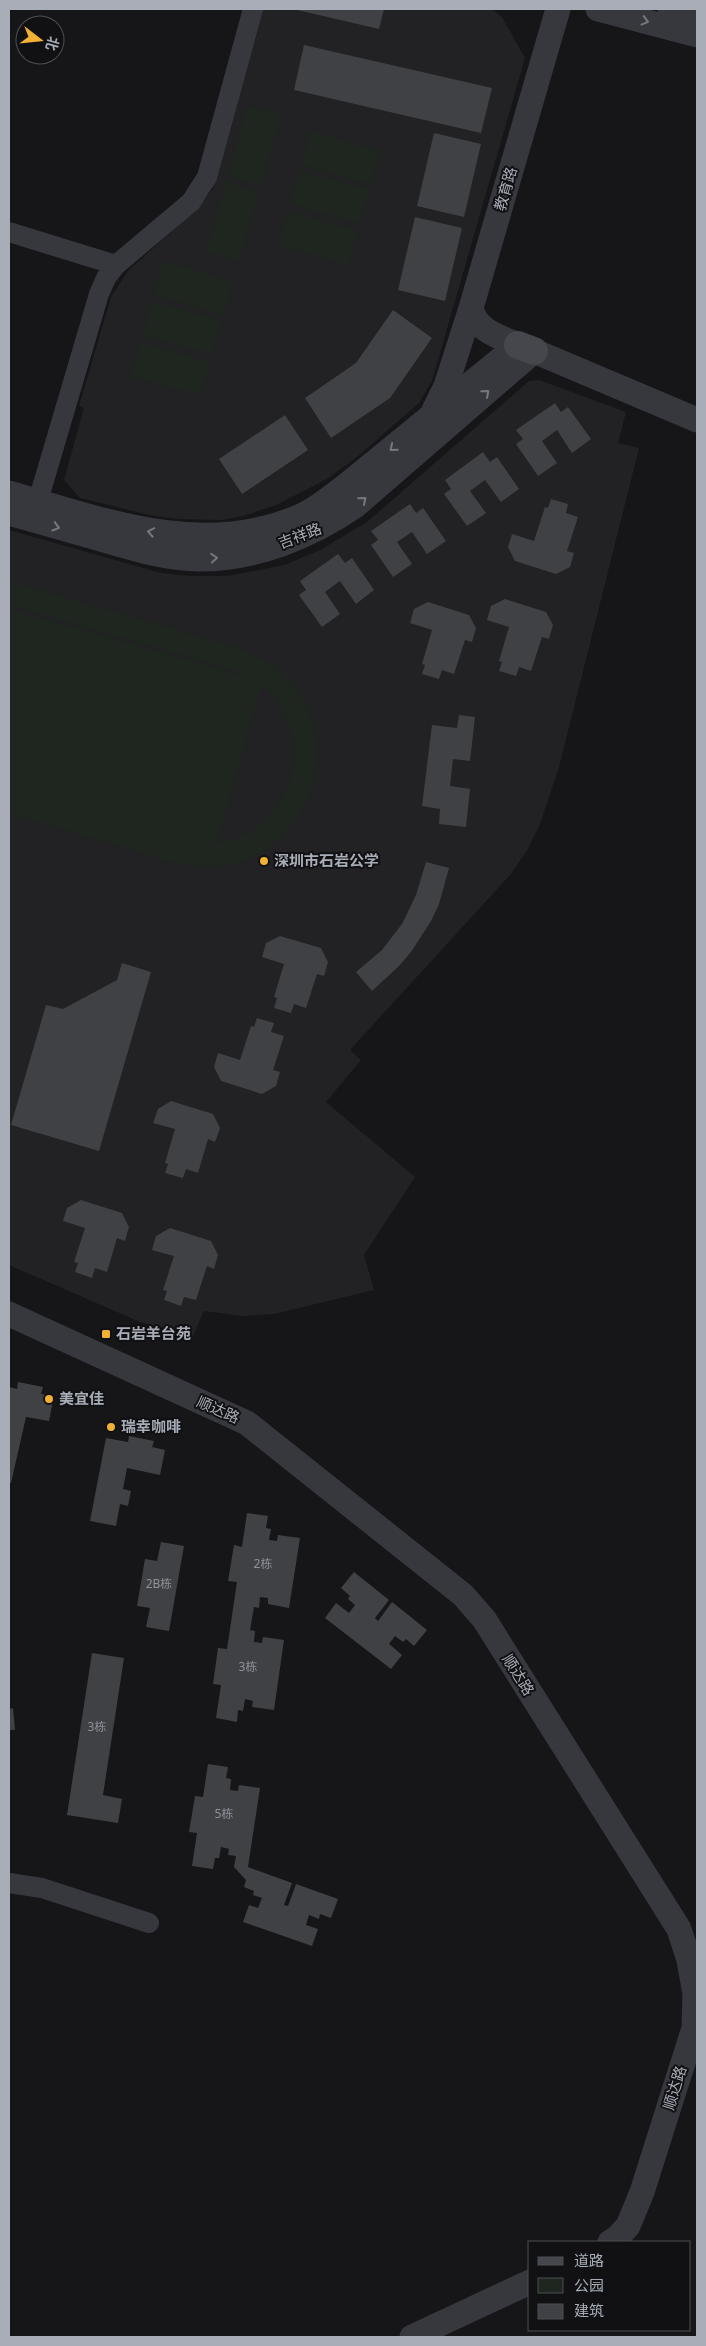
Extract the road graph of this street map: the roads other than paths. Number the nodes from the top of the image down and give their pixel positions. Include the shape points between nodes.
1 (253, 9) edge
2 (558, 9) edge
3 (598, 9) edge
4 (670, 9) edge
5 (697, 16) edge
6 (697, 35) edge
7 (9, 232) edge
8 (116, 265) junction
9 (471, 308) junction
10 (526, 348) junction
11 (431, 417) junction
12 (697, 420) edge
13 (9, 493) edge
14 (38, 502) junction
15 (9, 513) edge
16 (9, 1314) edge
17 (9, 1883) edge
18 (149, 1923) dead end
19 (612, 2241) edge
20 (528, 2283) edge
21 (412, 2337) edge

1 - 8 street via 213,157 200,191
2 - 9 street, 教育路
3 -> 6 street
4 - 5 street
7 - 8 street
8 - 14 street via 99,294
9 - 10 street via 472,315 485,329
9 - 11 street, 教育路 via 446,386
10 - 11 street, 吉祥路
10 - 12 street
15 -> 10 street, 吉祥路 via 162,555 200,559 275,546 328,525 356,506
11 -> 14 street, 吉祥路 via 323,503 295,519 268,528 207,536 166,535
13 - 14 street, 吉祥路
16 - 19 street, 顺达路 via 247,1423 463,1595 484,1619 679,1929 695,1994 694,2028 642,2192 628,2226
17 - 18 street via 42,1888
20 - 21 street

